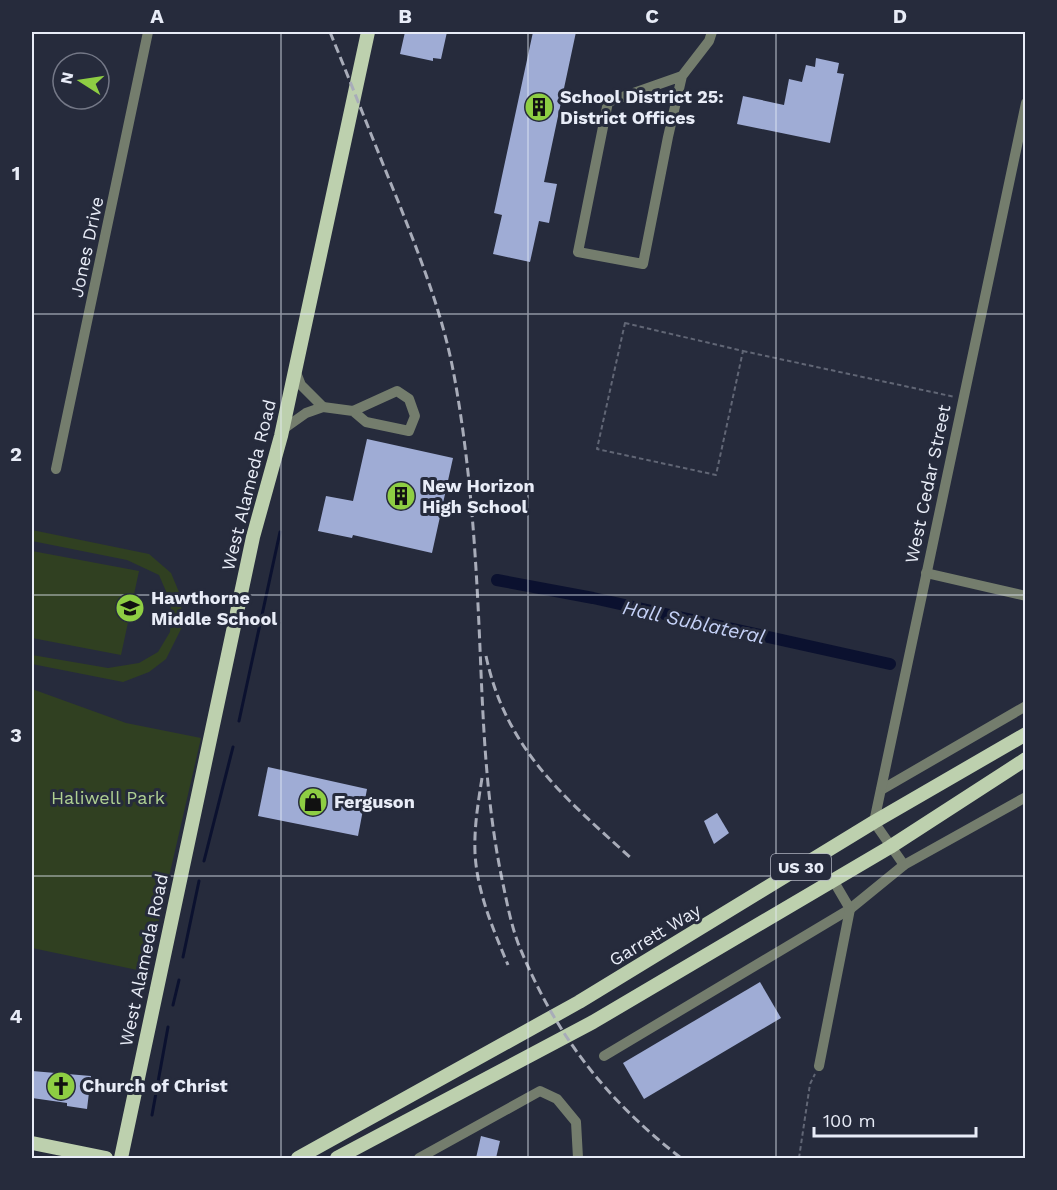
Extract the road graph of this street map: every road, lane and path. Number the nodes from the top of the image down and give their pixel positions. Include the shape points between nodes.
1 (148, 32) edge
2 (368, 32) edge
3 (712, 32) edge
4 (682, 76) junction
5 (1026, 103) edge
6 (743, 351) junction
7 (295, 370) junction
8 (963, 399) junction
9 (323, 407) junction
10 (353, 411) junction
11 (282, 430) junction
12 (56, 469) dead end
13 (926, 573) junction
14 (1026, 596) edge
15 (1026, 706) edge
16 (1026, 734) edge
17 (1026, 759) edge
18 (881, 790) junction
19 (1026, 797) edge
20 (874, 822) junction
21 (890, 847) junction
22 (904, 865) junction
23 (833, 880) junction
24 (850, 909) junction
25 (604, 1056) dead end
26 (819, 1066) joint
27 (371, 1139) junction
28 (32, 1143) edge
29 (106, 1158) edge
30 (121, 1158) edge
31 (298, 1158) edge
32 (337, 1158) edge
33 (362, 1158) edge
34 (419, 1158) edge
35 (578, 1158) edge
36 (799, 1158) edge

1 - 12 street, Jones Drive
2 - 7 main road, West Alameda Road
3 - 4 street via 710,41
4 - 4 street via 643,264 578,252 608,102
5 - 8 street, West Cedar Street
6 - 6 path via 716,475 597,449 625,323
6 - 8 path
7 - 9 street via 301,385
7 - 11 main road, West Alameda Road
8 - 13 street, West Cedar Street
9 - 10 street
9 - 11 street via 306,413
10 - 10 street via 366,422 409,431 415,416 409,399 397,391
11 - 30 main road, West Alameda Road via 253,537
13 - 14 street
13 - 18 street, West Cedar Street
15 - 18 street
16 - 20 main road, Garrett Way / US 30
17 - 21 main road, US 30
18 - 20 street, West Cedar Street
19 - 22 street
20 - 21 street
20 - 31 main road, Garrett Way / US 30 via 579,1002
21 - 22 street
21 - 23 main road, US 30
22 - 24 street
23 - 24 street
23 - 27 main road, US 30 via 593,1022
24 - 25 street
24 - 26 street
26 - 36 path via 810,1084
27 - 32 main road, US 30
27 - 33 main road
28 - 29 main road
34 - 35 street via 540,1091 557,1099 576,1122

